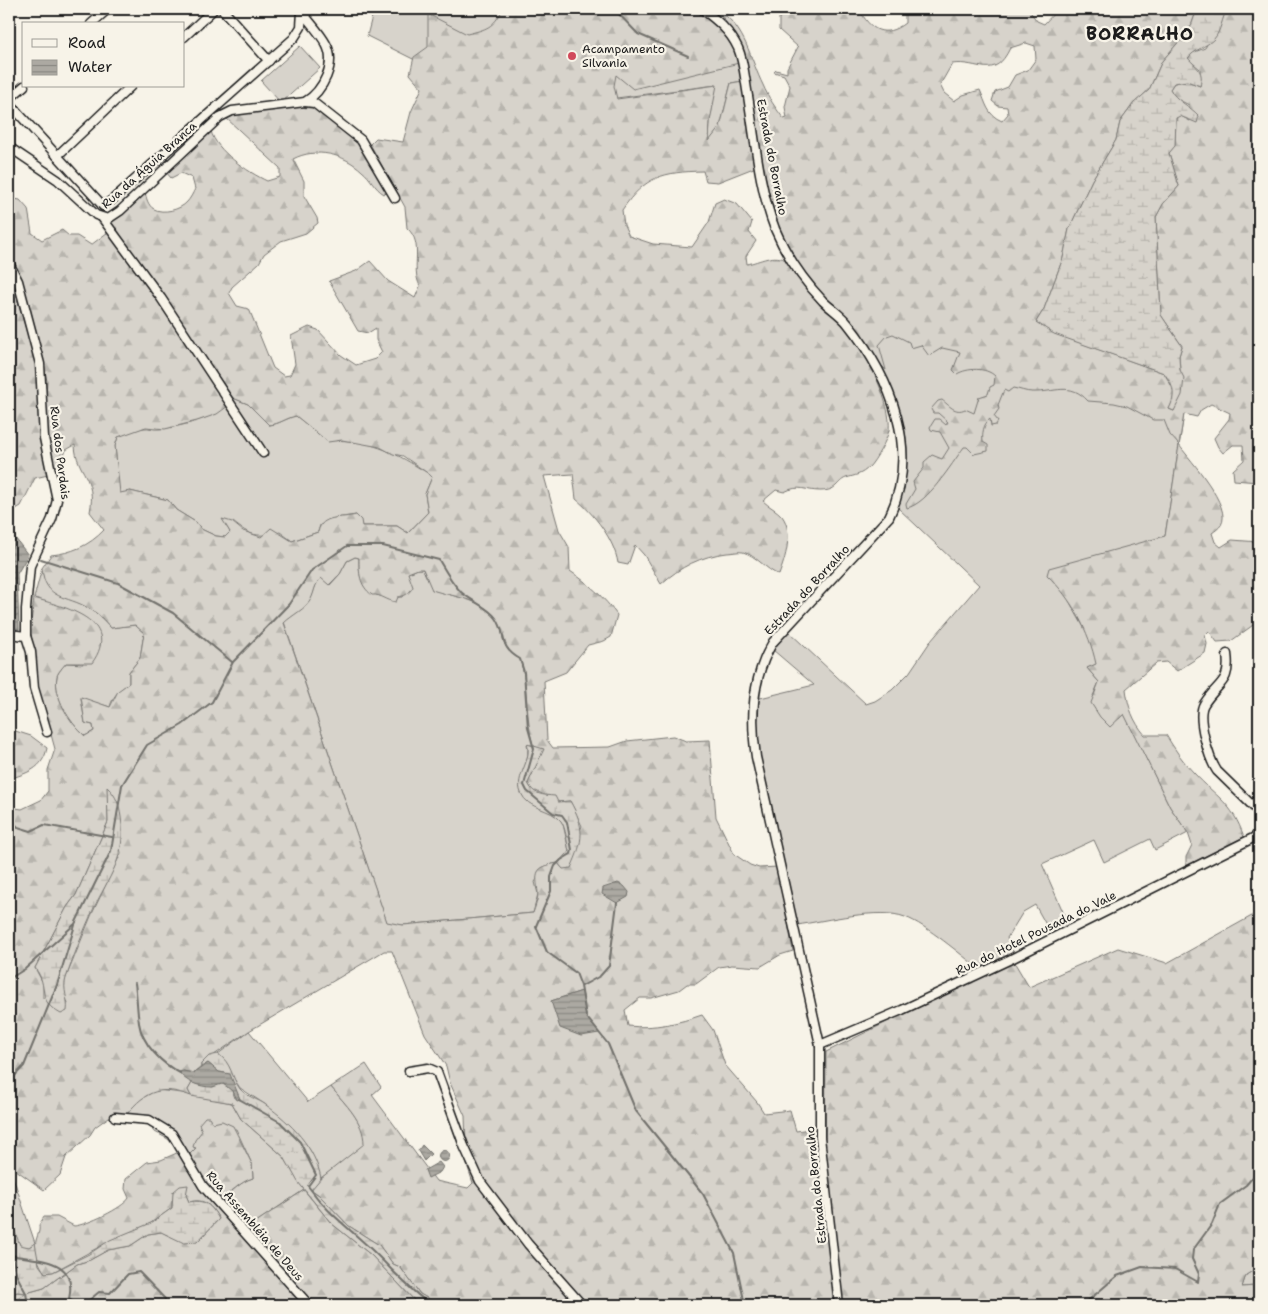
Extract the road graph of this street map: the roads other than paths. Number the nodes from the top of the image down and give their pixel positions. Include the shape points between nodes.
1 (108, 9) edge
2 (214, 9) edge
3 (222, 9) edge
4 (702, 9) edge
5 (301, 10) edge
6 (93, 22) edge
7 (185, 36) edge
8 (269, 61) junction
9 (22, 88) edge
10 (129, 88) edge
11 (9, 99) edge
12 (305, 102) junction
13 (9, 103) edge
14 (9, 147) edge
15 (57, 156) junction
16 (395, 198) dead end
17 (103, 219) junction
18 (9, 263) edge
19 (263, 453) dead end
20 (9, 634) edge
21 (26, 636) junction
22 (1227, 654) dead end
23 (47, 732) dead end
24 (1259, 812) edge
25 (1259, 835) edge
26 (820, 1045) junction
27 (409, 1071) dead end
28 (115, 1117) dead end
29 (309, 1305) edge
30 (582, 1305) edge
31 (839, 1305) edge

1 - 6 street
2 - 7 street
3 - 8 street
4 - 26 street, Estrada do Borralho via 724,27 741,56 768,208 787,255 802,278 860,339 885,384 902,437 904,463 896,502 889,517 773,642 765,656 752,710 756,757
5 - 8 street via 302,23 298,32
5 - 12 street via 326,44 329,56 328,74 323,84
8 - 15 street via 106,204 100,205
9 - 11 street
10 - 15 street
12 - 16 street via 314,104 362,140
12 - 17 street, Rua da Águia Branca via 232,111 220,117 120,211
13 - 15 street
14 - 17 street, Rua da Águia Branca via 58,180
17 - 19 street via 161,298
18 - 21 street, Rua dos Pardais via 18,281 40,364 44,438 57,500 52,519 30,566
20 - 21 street
21 - 23 street, Rua dos Pardais via 31,652 34,688
22 - 24 street via 1225,681 1203,706 1201,714 1209,755 1217,771
25 - 26 street, Rua do Hotel Pousada do Vale via 1011,959
26 - 31 street, Estrada do Borralho via 820,1138
27 - 30 street via 431,1068 437,1072 480,1181
28 - 29 street, Rua Assembléia de Deus via 149,1120 172,1134 203,1186

